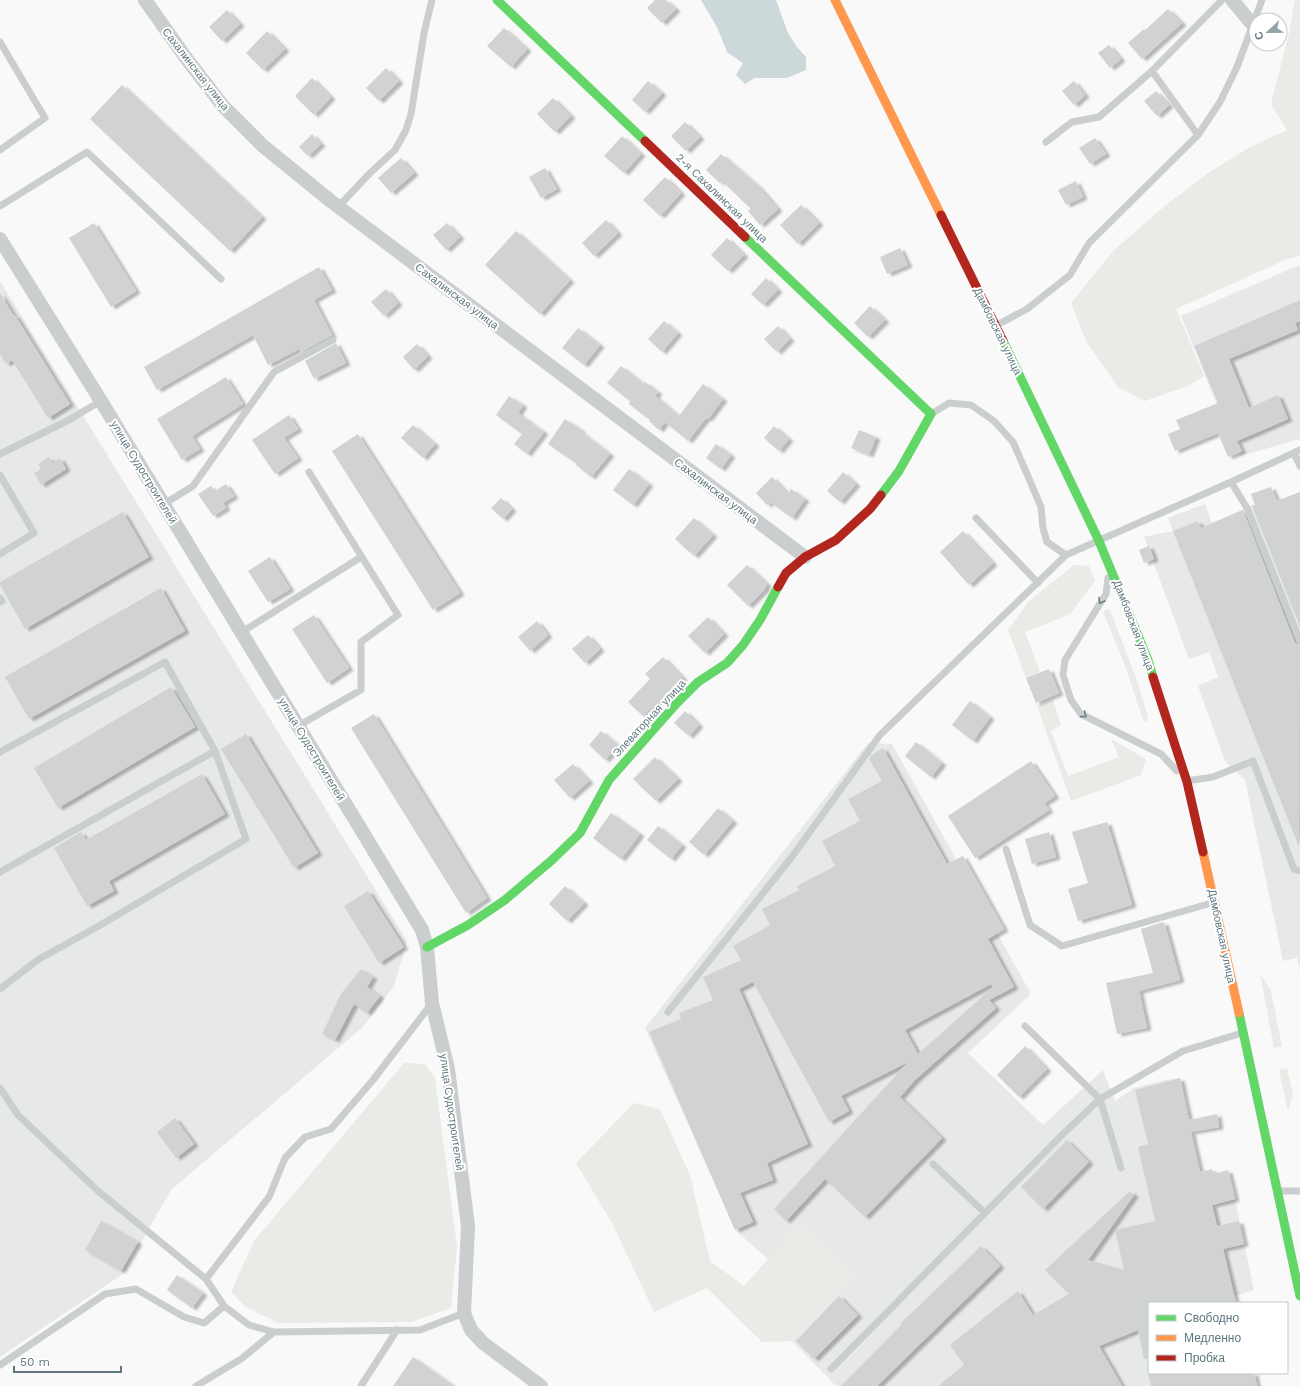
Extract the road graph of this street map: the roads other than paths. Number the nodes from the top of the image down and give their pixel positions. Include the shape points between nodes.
1 (145, 0) edge
2 (432, 0) edge
3 (497, 0) edge
4 (834, 0) edge
5 (1222, 0) edge
6 (1232, 0) edge
7 (1262, 0) edge
8 (1258, 12) edge
9 (1248, 19) edge
10 (1248, 38) edge
11 (0, 42) edge
12 (1152, 71) junction
13 (1198, 135) junction
14 (1046, 142) dead end
15 (0, 150) edge
16 (0, 206) edge
17 (338, 207) junction
18 (0, 239) edge
19 (221, 279) dead end
20 (996, 326) junction
21 (333, 340) dead end
22 (102, 401) junction
23 (931, 414) junction
24 (1297, 451) edge
25 (0, 454) edge
26 (1300, 466) edge
27 (308, 472) dead end
28 (0, 475) edge
29 (1231, 482) junction
30 (164, 504) junction
31 (976, 518) dead end
32 (1099, 541) junction
33 (0, 554) edge
34 (1066, 555) junction
35 (362, 557) junction
36 (804, 557) junction
37 (1110, 564) junction
38 (1038, 582) junction
39 (0, 598) edge
40 (0, 602) edge
41 (242, 632) junction
42 (1300, 641) edge
43 (298, 726) junction
44 (215, 751) junction
45 (0, 752) edge
46 (1188, 782) junction
47 (1006, 849) dead end
48 (1300, 871) edge
49 (0, 872) edge
50 (1215, 902) junction
51 (427, 947) junction
52 (0, 989) edge
53 (432, 1003) junction
54 (668, 1012) dead end
55 (1025, 1026) dead end
56 (1242, 1033) junction
57 (0, 1088) edge
58 (1100, 1099) junction
59 (933, 1164) dead end
60 (1120, 1168) dead end
61 (1277, 1190) junction
62 (1300, 1191) edge
63 (985, 1213) junction
64 (206, 1279) junction
65 (1300, 1296) edge
66 (224, 1306) junction
67 (464, 1313) junction
68 (397, 1330) junction
69 (274, 1332) junction
70 (0, 1365) edge
71 (831, 1369) dead end
72 (196, 1386) edge
73 (361, 1386) edge
74 (541, 1386) edge

1 - 17 street, Сахалинская улица via 223,106 264,146
2 - 17 lane via 406,130 395,150
3 - 23 main road, 2-я Сахалинская улица
4 - 20 main road, Дамбовская улица
5 - 12 lane
6 - 9 street
7 - 8 lane
10 - 13 lane via 1220,102
11 - 15 lane via 45,118
12 - 13 lane
12 - 14 lane via 1099,117 1072,122
13 - 20 lane via 1089,243 1070,274 1027,309
16 - 19 lane via 87,152
17 - 36 street, Сахалинская улица
18 - 22 street, улица Судостроителей
20 - 32 main road, Дамбовская улица
21 - 30 lane via 274,372 193,486
22 - 25 lane
22 - 30 street, улица Судостроителей
23 - 34 lane via 949,403 971,405 994,421 1013,442 1041,507 1047,542
23 - 36 main road, Элеваторная улица via 899,471 870,509 836,540
24 - 26 lane
24 - 29 lane
27 - 35 lane
28 - 33 lane via 34,533
29 - 32 lane
29 - 42 lane via 1247,508
30 - 41 street, улица Судостроителей
31 - 38 lane
32 - 34 lane
32 - 37 main road, Дамбовская улица
34 - 38 lane
35 - 41 lane
35 - 43 lane via 398,615 360,642 361,690
36 - 51 main road, Элеваторная улица via 786,573 760,620 727,663 698,682 608,780 580,833 506,900 468,925
37 - 46 main road, Дамбовская улица via 1148,660
37 -> 46 lane via 1106,594 1065,660 1063,675 1071,700 1081,714 1161,754
38 - 54 lane via 880,735 791,858
39 - 40 lane
41 - 43 street, улица Судостроителей
43 - 51 street, улица Судостроителей via 422,930
44 - 45 lane via 165,662
44 - 49 lane
44 - 52 lane via 246,839 39,959
46 - 48 lane via 1213,777 1253,761 1294,869
46 - 50 main road, Дамбовская улица
47 - 50 lane via 1030,925 1062,946
50 - 56 main road, Дамбовская улица
51 - 53 street, улица Судостроителей
53 - 64 lane via 373,1080 331,1129 305,1137 285,1158 269,1197
53 - 67 street, улица Судостроителей via 448,1069 468,1226
55 - 58 lane
56 - 58 lane via 1183,1051
56 - 61 main road, Дамбовская улица
57 - 64 lane via 18,1115 98,1191
58 - 60 lane
58 - 63 lane
59 - 63 lane
61 - 62 lane
61 - 65 main road, Дамбовская улица
63 - 71 lane
64 - 66 lane
66 - 69 lane via 249,1325
66 - 70 lane via 204,1323 184,1318 136,1289 105,1294
67 - 68 lane via 420,1330
67 - 74 street via 471,1330 483,1344
68 - 69 lane
68 - 73 lane
69 - 72 lane via 241,1359

